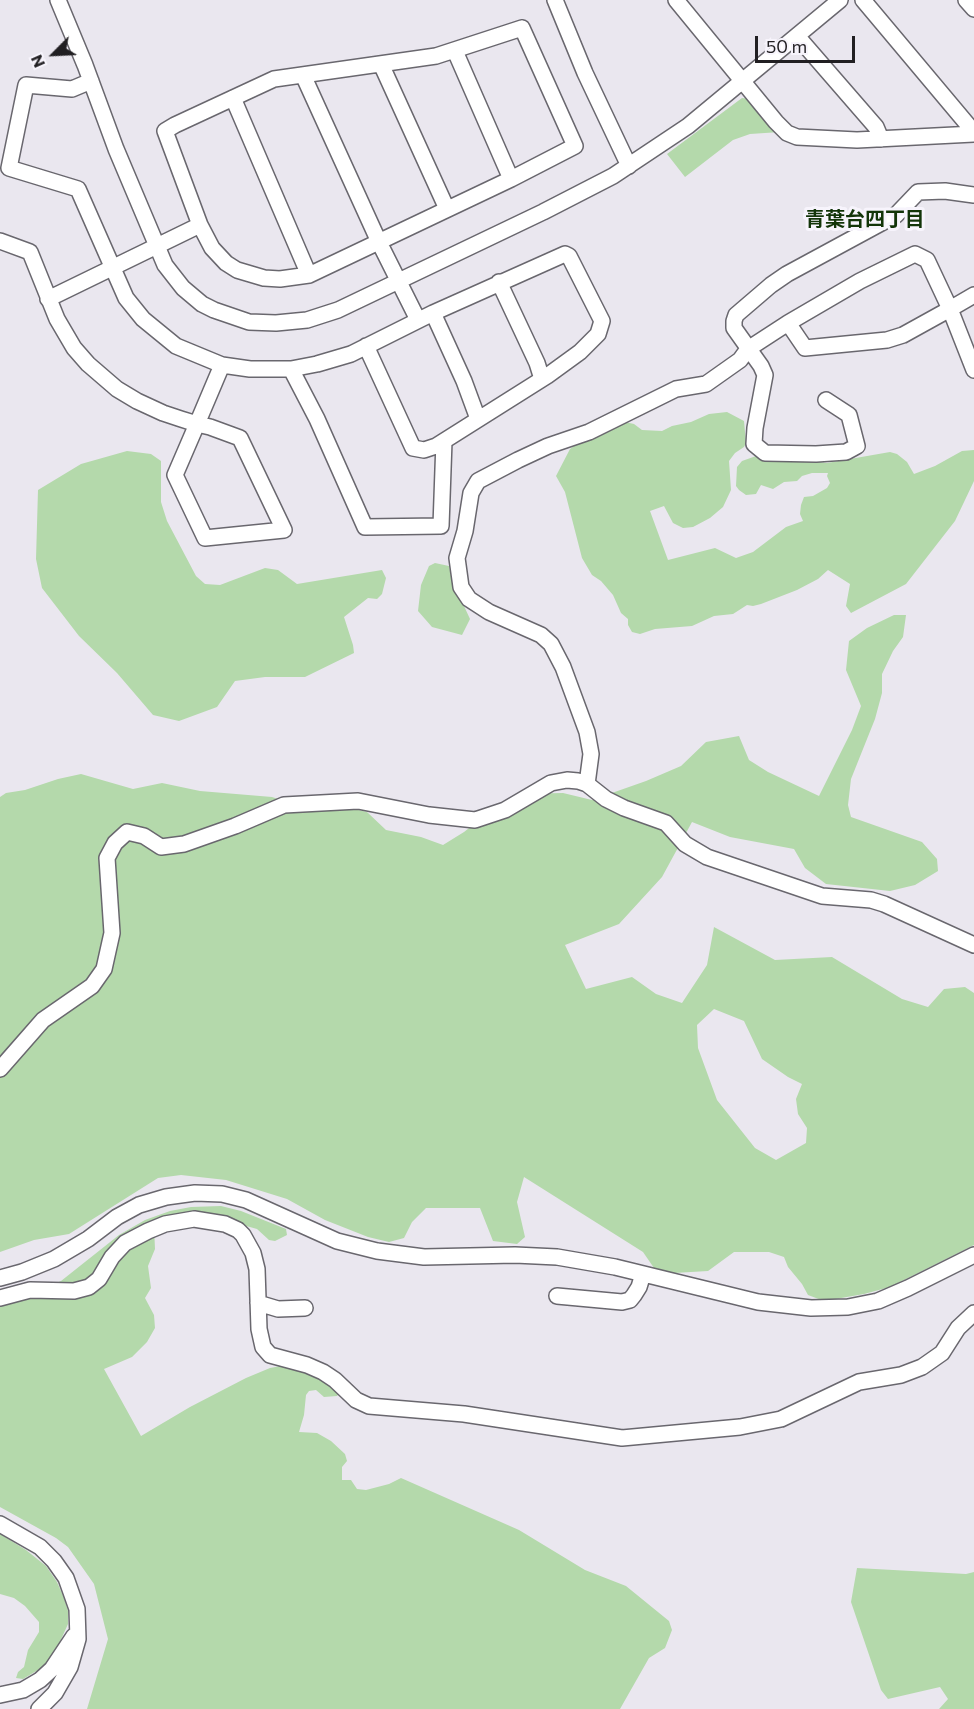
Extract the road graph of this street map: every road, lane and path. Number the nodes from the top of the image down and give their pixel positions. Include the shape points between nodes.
1 (58, 0) edge
2 (555, 0) edge
3 (676, 0) edge
4 (840, 0) edge
5 (863, 0) edge
6 (966, 0) edge
7 (974, 9) edge
8 (797, 36) junction
9 (455, 51) junction
10 (381, 64) junction
11 (303, 75) junction
12 (91, 81) junction
13 (744, 81) junction
14 (233, 98) junction
15 (972, 134) edge
16 (881, 139) junction
17 (629, 166) junction
18 (512, 179) junction
19 (974, 195) edge
20 (447, 209) junction
21 (200, 225) junction
22 (0, 242) edge
23 (379, 242) junction
24 (157, 246) junction
25 (112, 268) junction
26 (309, 274) junction
27 (398, 280) junction
28 (499, 282) junction
29 (974, 296) edge
30 (48, 299) junction
31 (950, 309) junction
32 (433, 313) junction
33 (418, 320) junction
34 (788, 323) junction
35 (366, 346) junction
36 (748, 349) junction
37 (222, 365) junction
38 (291, 369) junction
39 (974, 370) edge
40 (542, 379) junction
41 (826, 400) dead end
42 (478, 419) junction
43 (197, 424) junction
44 (444, 441) junction
45 (587, 784) junction
46 (974, 945) edge
47 (0, 1069) edge
48 (974, 1255) edge
49 (643, 1274) junction
50 (0, 1278) edge
51 (557, 1296) dead end
52 (0, 1298) edge
53 (258, 1303) junction
54 (305, 1308) dead end
55 (974, 1313) edge
56 (0, 1524) edge
57 (78, 1628) junction
58 (0, 1695) edge
59 (39, 1709) edge

1 - 12 street
2 - 17 street
3 - 13 street
4 - 8 street
5 - 15 street
6 - 7 street
8 - 13 street
8 - 16 street via 876,127
9 - 10 street
9 - 18 street
9 - 18 street via 522,28 575,146
10 - 11 street
10 - 20 street
11 - 14 street via 274,79
11 - 23 street
12 - 24 street
12 - 25 street via 72,89 26,85 9,168 78,189
13 - 16 street via 787,133 797,137
13 - 17 street
14 - 21 street via 165,131
14 - 26 street
15 - 16 street
17 - 27 street via 543,212
18 - 20 street
19 - 36 street via 918,192 896,215 771,285 736,315 734,328
20 - 23 street
21 - 24 street
21 - 26 street via 218,256 237,270 280,279
22 - 30 street via 30,252
23 - 26 street
23 - 27 street
24 - 25 street
24 - 27 street via 165,265 194,298 213,310 249,322 292,322 321,316
25 - 30 street
25 - 37 street via 134,308 160,335
27 - 33 street
28 - 32 street
28 - 40 street
28 - 40 street via 566,254 602,321 600,330 586,346
29 - 31 street
30 - 43 street via 74,348 117,389 163,413
31 - 34 street via 903,336 805,348
31 - 34 street via 927,260 915,254
31 - 39 street
32 - 33 street
32 - 42 street
33 - 35 street
34 - 36 street
35 - 38 street via 332,360
35 - 44 street via 413,448 424,450
36 - 41 street via 765,375 754,444 765,453 836,453 857,446 849,414
36 - 45 street via 740,360 706,384 676,389 589,432 528,455 478,481 471,493 457,558 461,587 469,599 489,612 541,635 551,644 587,732 591,754
37 - 38 street
37 - 43 street
38 - 44 street via 365,527 441,526
40 - 42 street
42 - 44 street
43 - 43 street via 240,438 284,530 205,538 175,475
45 - 46 street via 624,808 666,823 685,844 707,857 822,896 884,904
45 - 47 street via 567,780 551,783 505,810 475,820 358,801 284,805 184,844 161,848 144,836 127,832 107,858 111,933 104,969 92,986 43,1020
48 - 49 street via 887,1297 824,1309 759,1302
49 - 50 street via 556,1257 424,1257 377,1251 337,1241 246,1200 195,1193 139,1205 54,1259
49 - 51 street via 630,1300
52 - 53 street via 30,1290 74,1291 89,1287 133,1238 165,1224 194,1219 225,1224 243,1234 256,1262
53 - 54 street via 278,1309
53 - 55 street via 261,1340 267,1353 323,1372 364,1405 464,1414 622,1438 740,1427 781,1419 859,1382 922,1367 942,1353 958,1328
56 - 57 street via 40,1547 54,1560 74,1599
57 - 58 street via 64,1653 40,1680 24,1690
57 - 59 street via 67,1674

